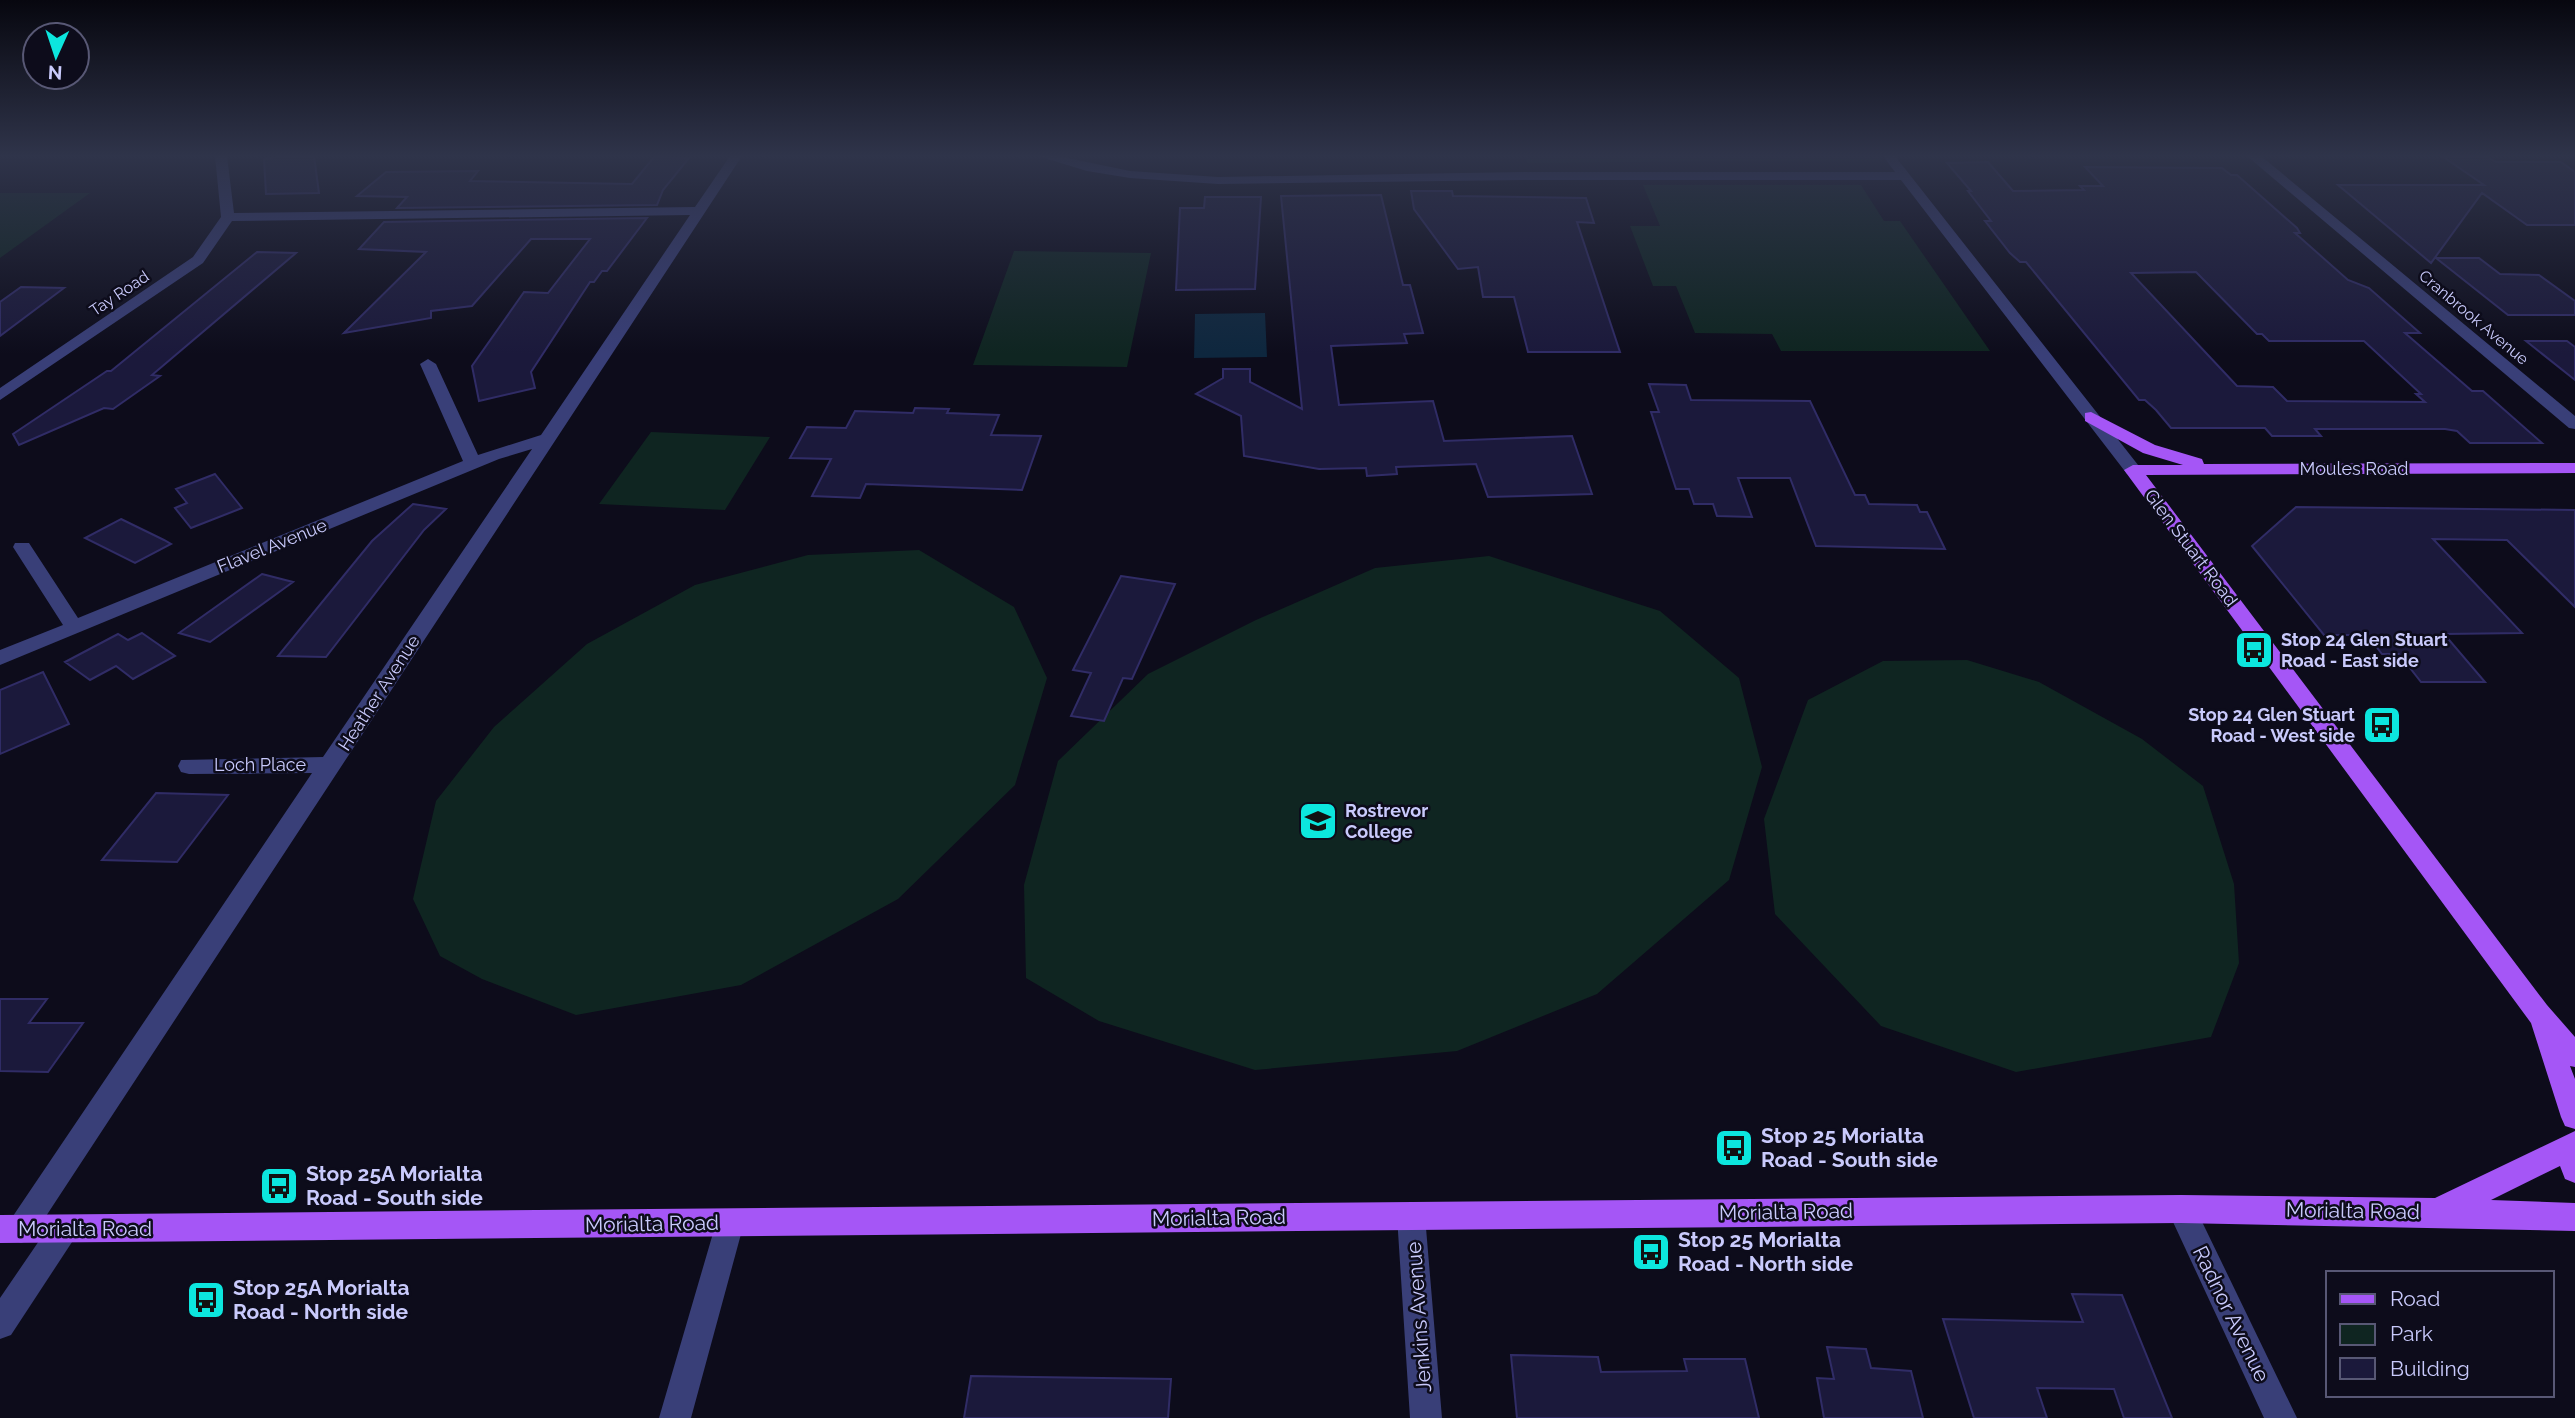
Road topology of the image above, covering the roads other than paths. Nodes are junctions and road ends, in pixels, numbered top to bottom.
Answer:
1 (224, 222) edge
2 (692, 222) edge
3 (1940, 222) edge
4 (2333, 222) edge
5 (428, 364) dead end
6 (0, 395) edge
7 (2091, 417) junction
8 (2575, 424) edge
9 (546, 439) junction
10 (472, 463) junction
11 (2575, 468) edge
12 (2133, 470) junction
13 (2236, 470) junction
14 (22, 547) dead end
15 (75, 627) junction
16 (0, 658) edge
17 (332, 765) junction
18 (188, 766) dead end
19 (2538, 1013) junction
20 (2575, 1056) edge
21 (2575, 1117) edge
22 (2575, 1144) edge
23 (2575, 1170) edge
24 (2181, 1209) junction
25 (2437, 1212) junction
26 (1411, 1216) junction
27 (2575, 1217) edge
28 (730, 1223) junction
29 (11, 1229) edge
30 (64, 1229) junction
31 (0, 1324) edge
32 (675, 1418) edge
33 (1426, 1418) edge
34 (2281, 1418) edge

1 - 6 street, Tay Road
2 - 9 street, Heather Avenue
3 - 7 street, Glen Stuart Road
4 - 8 street, Cranbrook Avenue
5 - 10 street
7 - 12 street, Glen Stuart Road
7 - 13 main road
9 - 10 street, Flavel Avenue
9 - 17 street, Heather Avenue
10 - 15 street, Flavel Avenue
11 - 13 main road, Moules Road
12 - 13 main road, Moules Road
12 - 19 main road, Glen Stuart Road
14 - 15 street
15 - 16 street, Flavel Avenue
17 - 18 street, Loch Place
17 - 29 street, Heather Avenue
19 - 20 main road, Glen Stuart Road
19 - 21 main road, Glen Stuart Road
22 - 23 main road
22 - 25 main road, Morialta Road
24 - 25 main road, Morialta Road
24 - 26 main road, Morialta Road
24 - 34 street, Radnor Avenue
25 - 27 main road, Morialta Road
26 - 28 main road, Morialta Road
26 - 33 street, Jenkins Avenue
28 - 30 main road, Morialta Road
28 - 32 street
29 - 30 main road, Morialta Road
30 - 31 street

